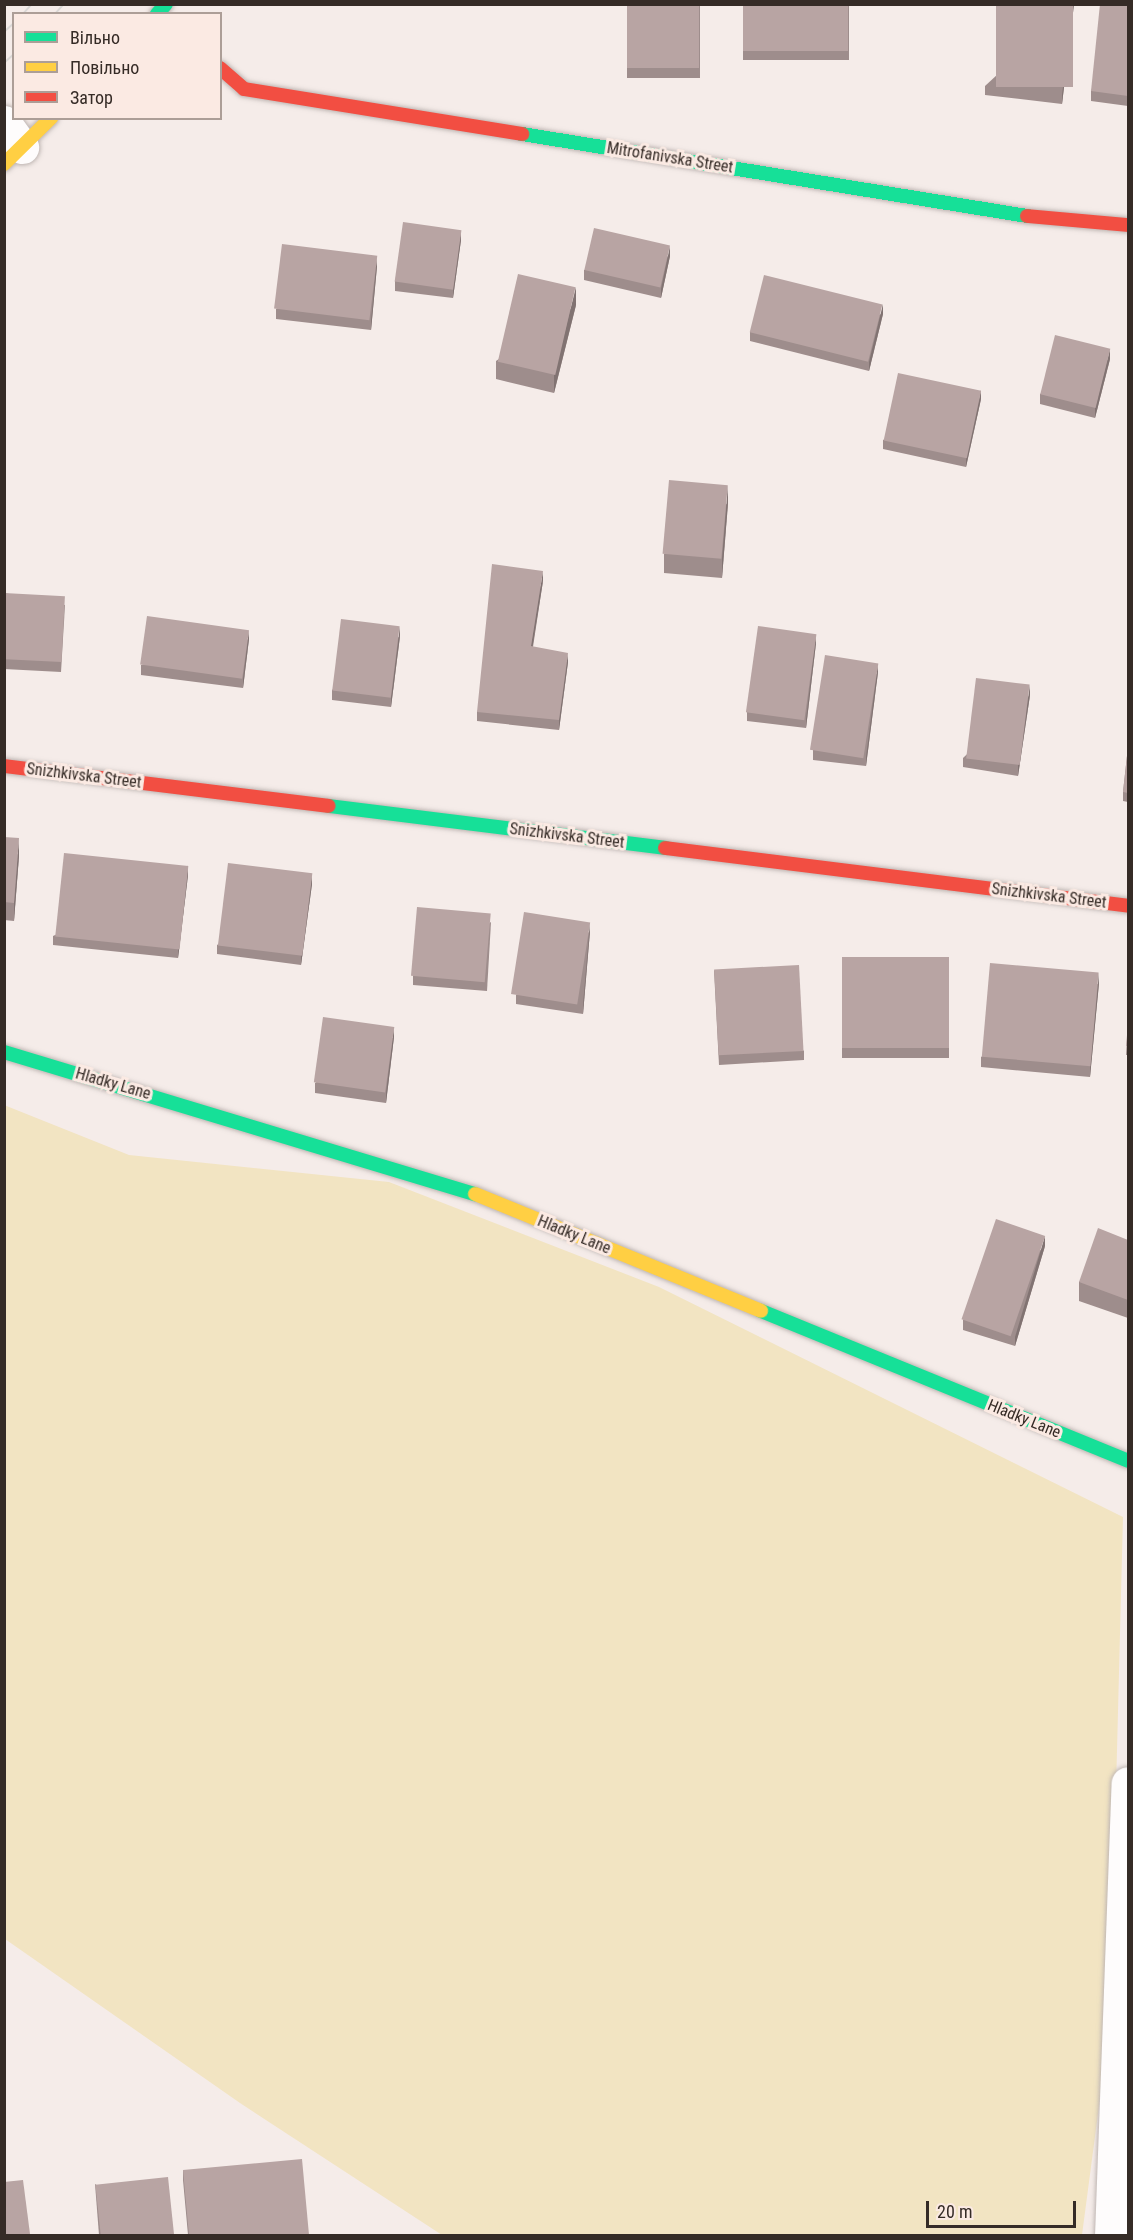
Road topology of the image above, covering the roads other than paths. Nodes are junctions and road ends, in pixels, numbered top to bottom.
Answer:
1 (222, 70) edge
2 (48, 120) edge
3 (10, 144) edge
4 (1128, 225) edge
5 (4, 766) edge
6 (1128, 906) edge
7 (4, 1052) edge
8 (1128, 1461) edge
9 (1128, 1783) edge
10 (1111, 2235) edge

1 - 4 street, Mitrofanivska Street
2 - 3 street
5 - 6 street, Snizhkivska Street
7 - 8 street, Hladky Lane
9 - 10 street

